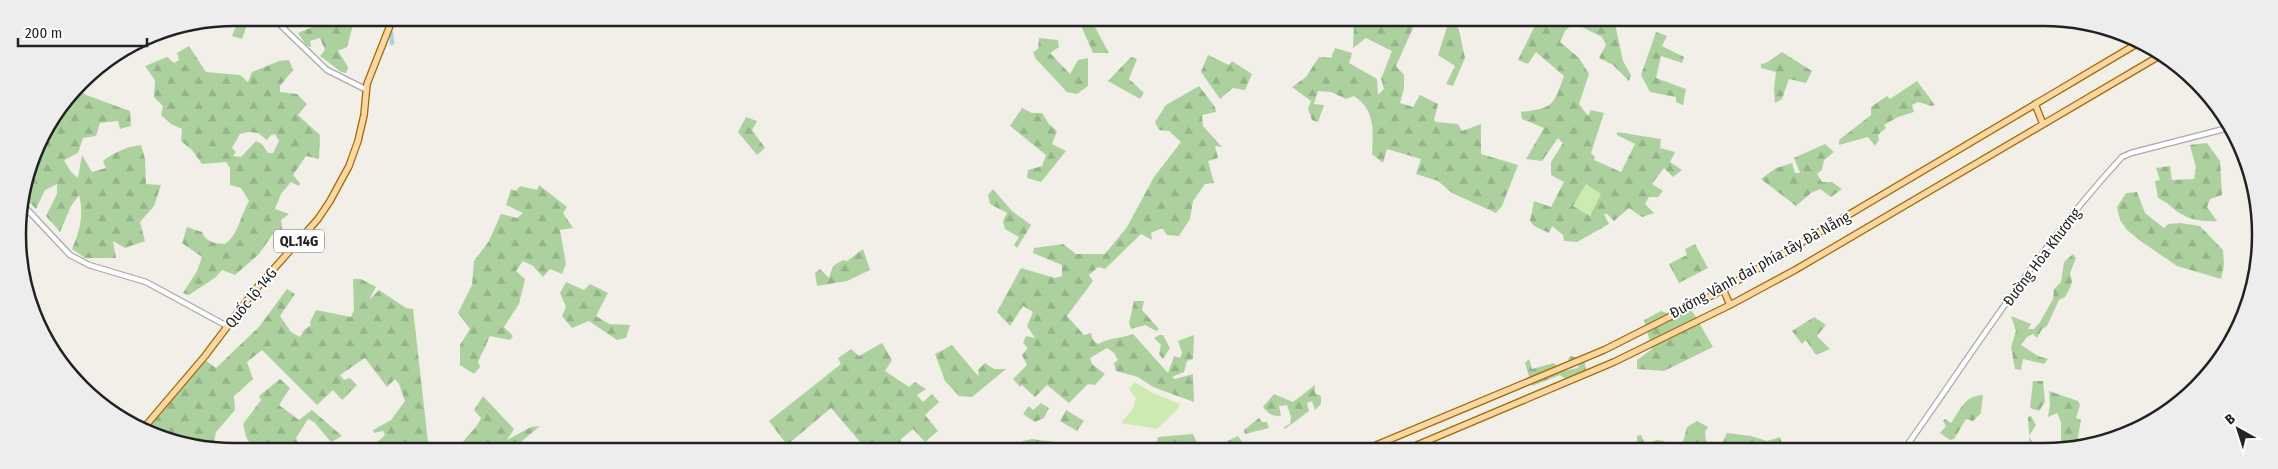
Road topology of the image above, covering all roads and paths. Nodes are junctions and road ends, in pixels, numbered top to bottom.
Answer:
1 (281, 26) edge
2 (390, 26) edge
3 (2133, 46) edge
4 (2155, 58) edge
5 (365, 89) junction
6 (2035, 104) junction
7 (2043, 124) junction
8 (2223, 129) edge
9 (28, 210) edge
10 (1723, 289) junction
11 (1730, 305) junction
12 (227, 326) junction
13 (148, 424) edge
14 (1379, 443) edge
15 (1419, 443) edge
16 (1909, 443) edge

1 - 5 street
2 - 5 main road, Quốc lộ 14G / QL.14G
3 - 6 main road, Đường Vành đai phía tây Đà Nẵng
4 - 7 main road, Đường Vành đai phía tây Đà Nẵng
5 - 12 main road, Quốc lộ 14G / QL.14G
6 - 7 main road
6 - 10 main road, Đường Vành đai phía tây Đà Nẵng
7 - 11 main road, Đường Vành đai phía tây Đà Nẵng
8 - 16 street, Đường Hòa Khương
9 - 12 street
10 - 11 main road
10 - 14 main road, Đường Vành đai phía tây Đà Nẵng
11 - 15 main road, Đường Vành đai phía tây Đà Nẵng
12 - 13 main road, Quốc lộ 14G / QL.14G

